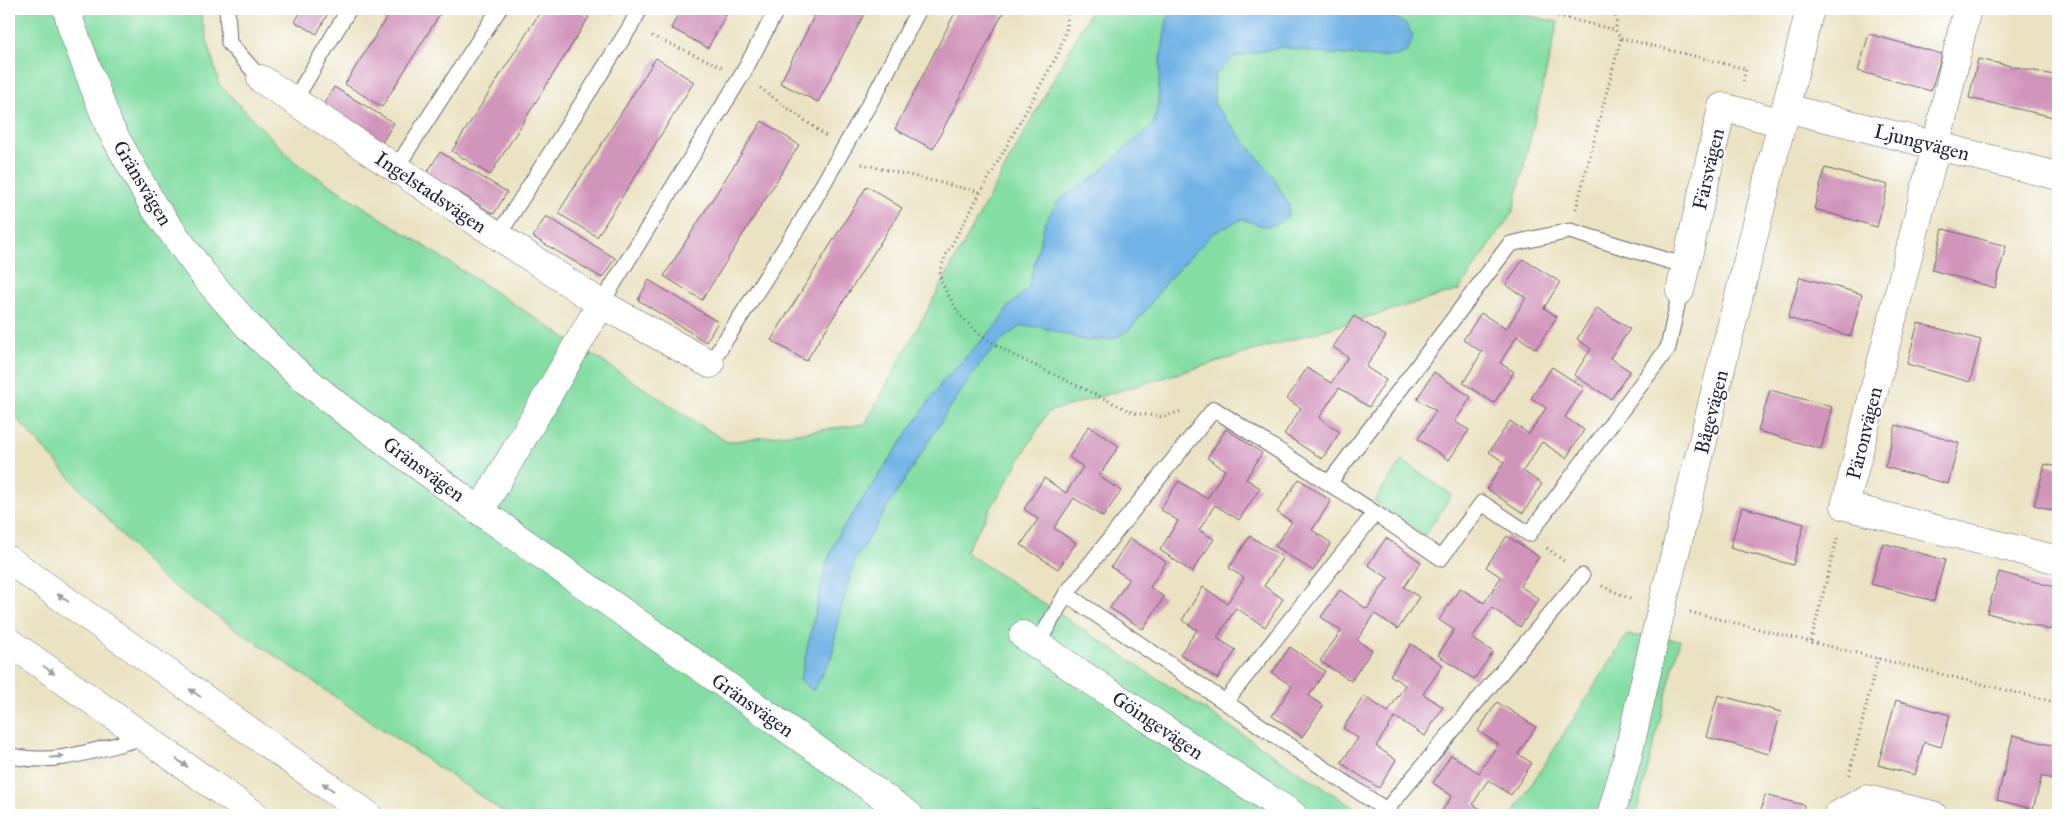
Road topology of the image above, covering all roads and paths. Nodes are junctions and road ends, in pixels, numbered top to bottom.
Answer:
1 (67, 9) edge
2 (227, 9) edge
3 (349, 9) edge
4 (499, 9) edge
5 (640, 9) edge
6 (777, 9) edge
7 (919, 9) edge
8 (1067, 9) edge
9 (1529, 9) edge
10 (1614, 9) edge
11 (1810, 9) edge
12 (1967, 9) edge
13 (1615, 30) junction
14 (1621, 38) junction
15 (261, 79) joint
16 (294, 100) junction
17 (1736, 111) junction
18 (1785, 115) junction
19 (1936, 146) junction
20 (843, 149) junction
21 (396, 168) junction
22 (2058, 176) edge
23 (980, 192) junction
24 (1570, 231) junction
25 (498, 236) junction
26 (1683, 278) junction
27 (601, 304) junction
28 (710, 364) joint
29 (1214, 409) junction
30 (1329, 483) junction
31 (1845, 506) junction
32 (480, 511) junction
33 (1375, 513) junction
34 (1529, 534) junction
35 (9, 560) edge
36 (2058, 560) edge
37 (1582, 576) junction
38 (1066, 594) junction
39 (1662, 606) junction
40 (1030, 640) joint
41 (1811, 641) junction
42 (9, 642) edge
43 (1878, 658) junction
44 (1225, 702) junction
45 (2058, 703) edge
46 (146, 736) junction
47 (9, 755) edge
48 (1844, 812) edge
49 (255, 815) edge
50 (368, 815) edge
51 (909, 815) edge
52 (1293, 815) edge
53 (1610, 815) edge
54 (1932, 815) edge

1 - 32 main road, Gränsvägen
2 - 15 lane
3 - 16 lane
4 - 21 lane
5 - 25 lane
6 - 27 lane
7 - 20 lane
8 - 23 path
9 - 13 path
10 - 13 path
11 - 18 main road, Bågevägen
12 - 19 main road, Päronvägen
13 - 14 path
14 - 17 path
14 - 24 path
15 - 16 main road, Ingelstadsvägen
16 - 21 main road, Ingelstadsvägen
17 - 18 main road, Färsvägen
17 - 26 main road, Färsvägen
18 - 19 main road, Ljungvägen
18 - 39 main road, Bågevägen
19 - 22 main road, Ljungvägen
19 - 31 main road, Päronvägen
20 - 23 path
20 - 28 lane
21 - 25 main road, Ingelstadsvägen
23 - 29 path
24 - 26 lane
24 - 30 lane
25 - 27 main road, Ingelstadsvägen
26 - 34 lane
27 - 28 main road, Ingelstadsvägen
27 - 32 main road
29 - 30 lane
29 - 38 lane
30 - 33 lane
31 - 36 main road, Päronvägen
31 - 41 path
32 - 51 main road, Gränsvägen
33 - 34 lane
33 - 44 lane
34 - 37 path
50 -> 35 main road
37 - 39 path
37 - 44 lane
38 - 40 lane
38 - 44 lane
39 - 41 path
39 - 53 main road, Bågevägen
40 - 52 main road, Göingevägen
41 - 43 path
42 -> 46 main road
43 - 45 path
43 - 48 path
47 -> 46 lane
46 -> 49 main road
48 - 54 main road

